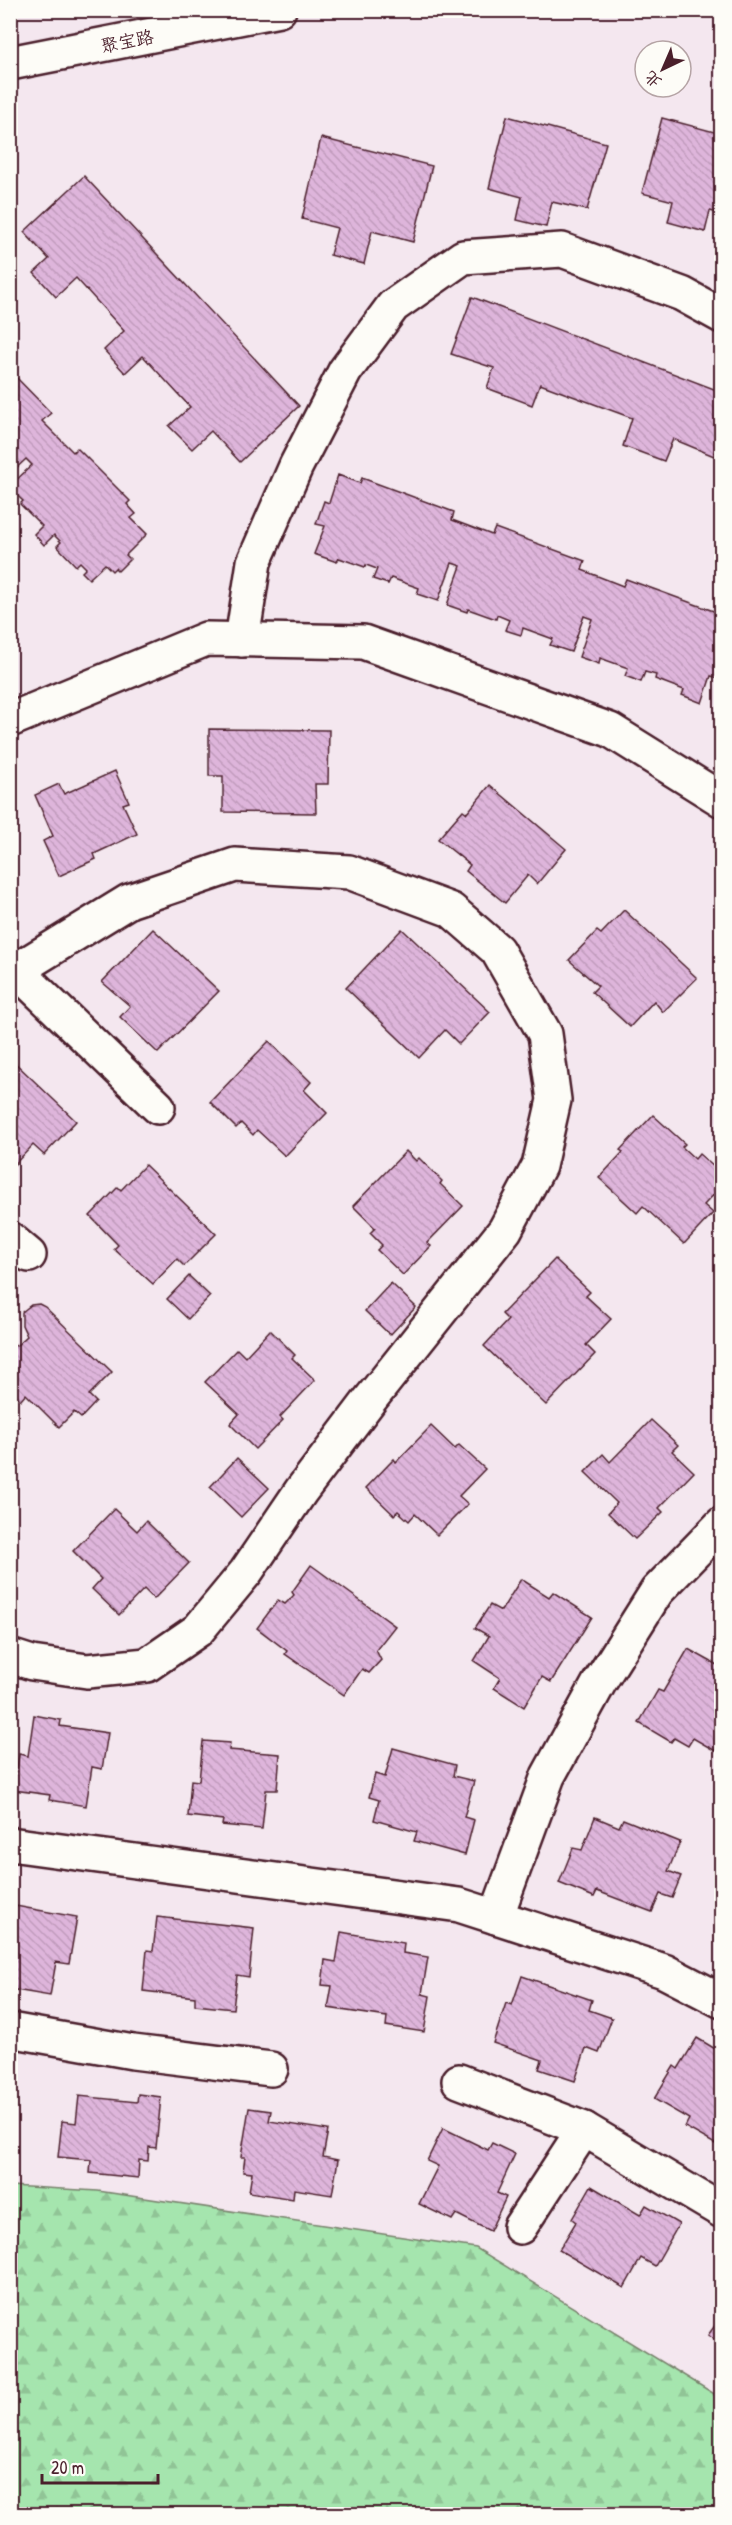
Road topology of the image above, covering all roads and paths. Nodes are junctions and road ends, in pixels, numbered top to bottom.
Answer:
1 (279, 10) edge
2 (10, 63) edge
3 (722, 316) edge
4 (242, 640) junction
5 (10, 720) edge
6 (722, 800) edge
7 (13, 972) edge
8 (158, 1107) dead end
9 (722, 1524) edge
10 (10, 1656) edge
11 (10, 1844) edge
12 (496, 1917) junction
13 (722, 2001) edge
14 (10, 2030) edge
15 (272, 2069) dead end
16 (459, 2081) dead end
17 (584, 2129) junction
18 (722, 2211) edge
19 (520, 2227) dead end

1 - 2 street, 聚宝路
3 - 4 street
4 - 5 street
4 - 6 street
7 - 8 street
7 - 10 street
9 - 12 street
11 - 12 street
12 - 13 street
14 - 15 street
16 - 17 street
17 - 18 street
17 - 19 street

